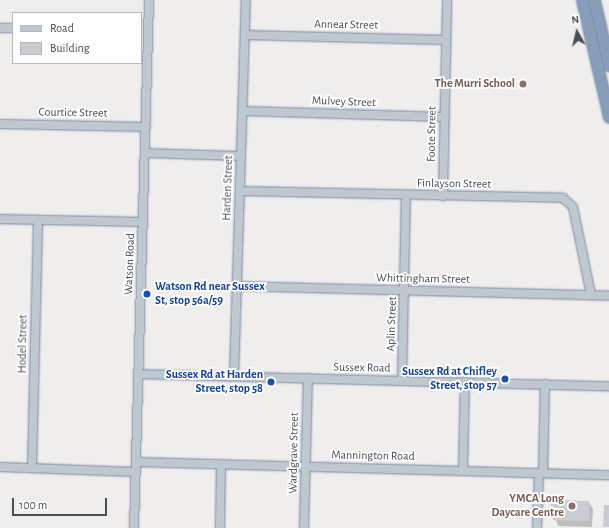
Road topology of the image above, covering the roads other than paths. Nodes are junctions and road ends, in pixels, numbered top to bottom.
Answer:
1 (149, 0) edge
2 (246, 0) edge
3 (447, 0) edge
4 (582, 0) edge
5 (594, 0) edge
6 (0, 28) edge
7 (12, 28) edge
8 (144, 31) edge
9 (245, 34) junction
10 (446, 40) junction
11 (609, 65) edge
12 (243, 111) junction
13 (445, 117) junction
14 (609, 117) edge
15 (0, 124) edge
16 (146, 127) junction
17 (145, 153) junction
18 (241, 156) junction
19 (240, 191) junction
20 (406, 195) junction
21 (443, 196) junction
22 (0, 219) edge
23 (38, 220) junction
24 (143, 222) junction
25 (237, 286) junction
26 (404, 290) junction
27 (591, 295) junction
28 (609, 296) edge
29 (139, 374) junction
30 (234, 376) junction
31 (308, 378) junction
32 (402, 381) junction
33 (465, 382) junction
34 (545, 384) junction
35 (609, 386) edge
36 (136, 462) junction
37 (221, 464) junction
38 (306, 467) junction
39 (0, 468) edge
40 (32, 468) junction
41 (463, 470) junction
42 (136, 472) junction
43 (541, 472) junction
44 (609, 475) edge
45 (134, 528) edge
46 (220, 528) edge
47 (304, 528) edge
48 (537, 528) edge

1 - 8 street, Watson Road
2 - 9 street, Harden Street
3 - 10 street, Foote Street
4 - 14 highway
5 - 11 highway
6 - 7 street
8 - 16 street, Watson Road
9 - 10 street, Annear Street
9 - 12 street, Harden Street
10 - 13 street, Foote Street
12 - 13 street, Mulvey Street
12 - 18 street, Harden Street
13 - 21 street, Foote Street
15 - 16 street, Courtice Street
16 - 17 street, Watson Road
17 - 18 street
17 - 24 street, Watson Road
18 - 19 street, Harden Street
19 - 20 street, Finlayson Street
19 - 25 street, Harden Street
20 - 21 street, Finlayson Street
20 - 26 street, Aplin Street
21 - 27 street, Finlayson Street
22 - 23 street
23 - 24 street
23 - 40 street, Hodel Street
24 - 29 street, Watson Road
25 - 26 street, Whittingham Street
25 - 30 street, Harden Street
26 - 27 street, Whittingham Street
26 - 32 street, Aplin Street
27 - 28 street, Whittingham Street
29 - 30 street, Sussex Road
29 - 36 street, Watson Road
30 - 31 street, Sussex Road
31 - 32 street, Sussex Road
31 - 38 street, Wardgrave Street
32 - 33 street, Sussex Road
33 - 34 street, Sussex Road
33 - 41 street
34 - 35 street, Sussex Road
34 - 43 street
36 - 37 street, Mannington Road
36 - 42 street, Watson Road
37 - 38 street, Mannington Road
37 - 46 street
38 - 41 street, Mannington Road
38 - 47 street, Wardgrave Street
39 - 40 street
40 - 42 street
41 - 43 street, Mannington Road
42 - 45 street, Watson Road
43 - 44 street, Mannington Road
43 - 48 street

